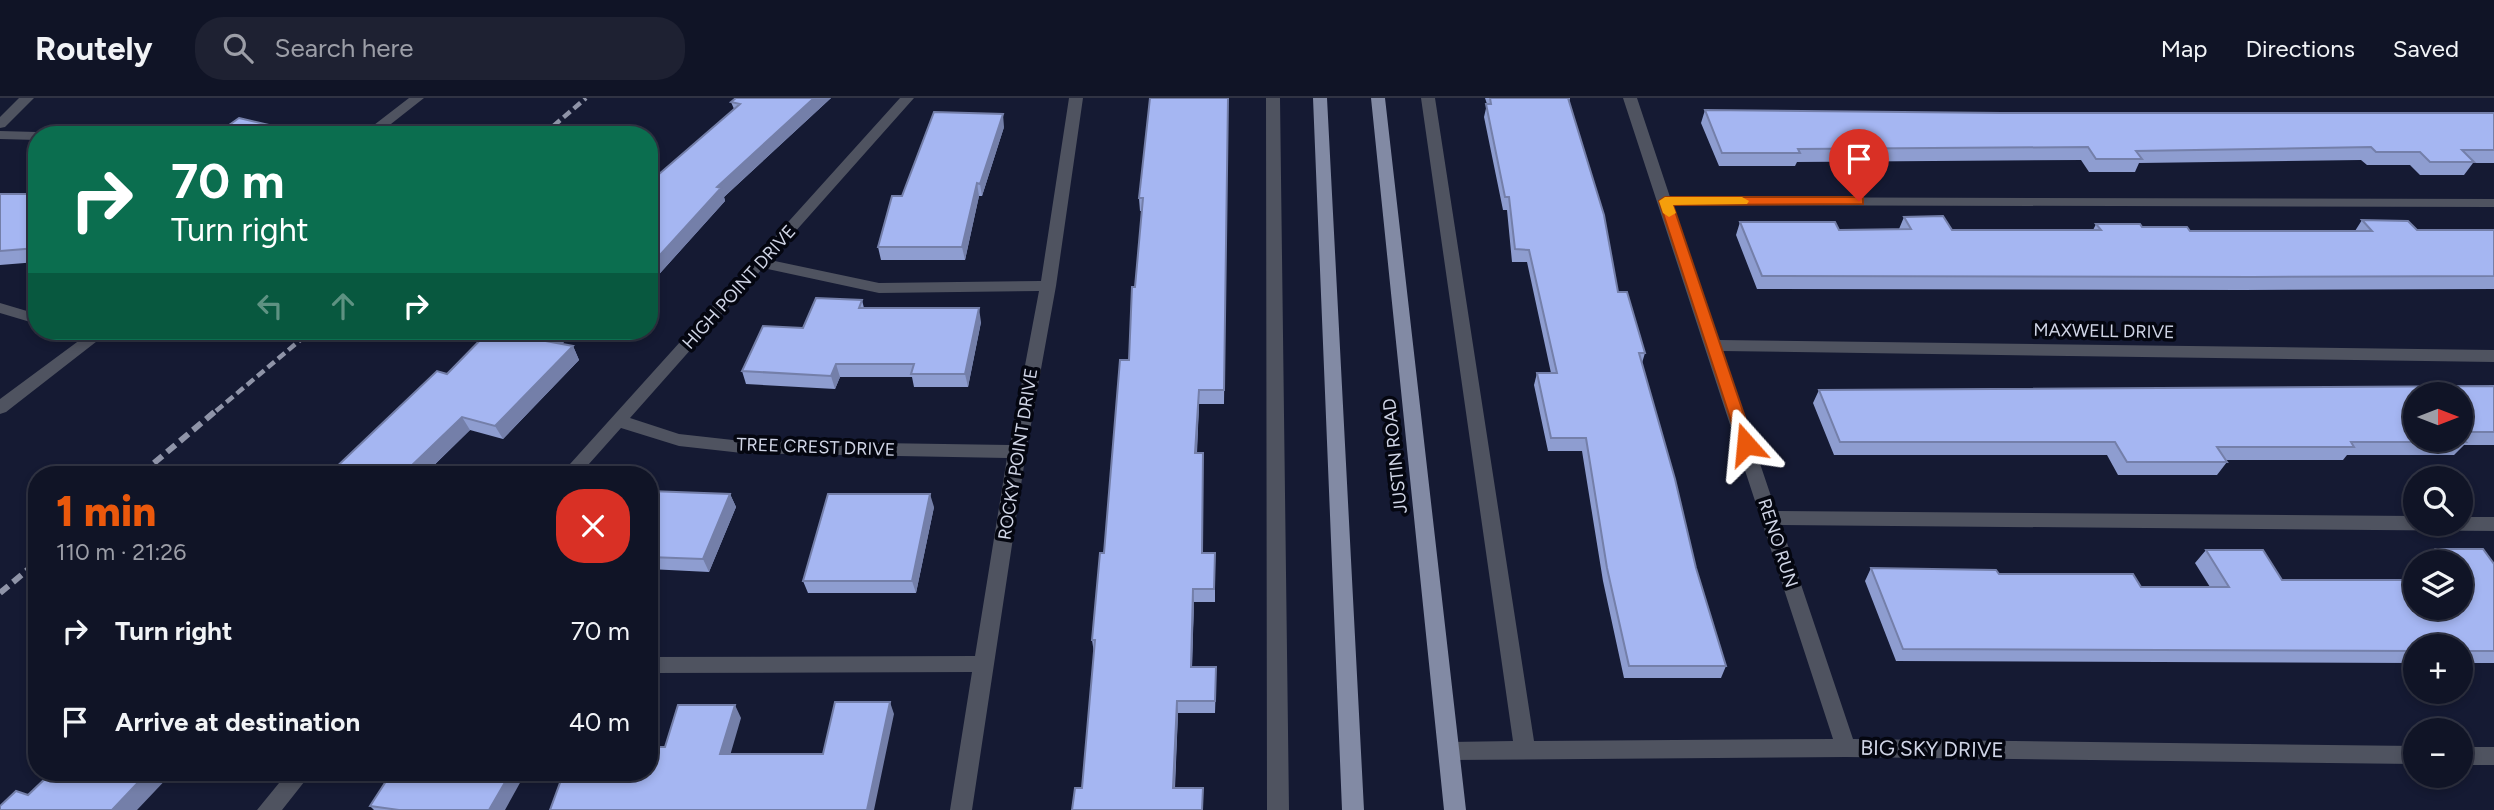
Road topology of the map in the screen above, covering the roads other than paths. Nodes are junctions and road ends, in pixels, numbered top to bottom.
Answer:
1 (27, 98) edge
2 (417, 98) edge
3 (907, 98) edge
4 (1076, 98) edge
5 (1273, 98) edge
6 (1320, 98) edge
7 (1378, 98) edge
8 (1428, 98) edge
9 (1630, 98) edge
10 (0, 124) edge
11 (380, 126) edge
12 (0, 135) edge
13 (28, 136) edge
14 (1665, 201) junction
15 (2494, 203) edge
16 (760, 263) junction
17 (1048, 286) junction
18 (0, 308) edge
19 (28, 316) edge
20 (90, 340) edge
21 (1713, 345) junction
22 (2494, 356) edge
23 (0, 408) edge
24 (619, 422) junction
25 (1017, 452) junction
26 (578, 466) edge
27 (1770, 518) junction
28 (2494, 524) edge
29 (658, 664) edge
30 (986, 664) junction
31 (1846, 748) junction
32 (1450, 751) junction
33 (1525, 751) junction
34 (2403, 755) edge
35 (2473, 756) edge
36 (2494, 756) edge
37 (293, 781) edge
38 (268, 810) edge
39 (961, 810) edge
40 (1278, 810) edge
41 (1353, 810) edge
42 (1455, 810) edge

1 - 10 street
2 - 11 street
3 - 16 street, HIGH POINT DRIVE
4 - 17 street, ROCKY POINT DRIVE
5 - 40 street
6 - 41 main road
7 - 32 main road, JUSTIN ROAD
8 - 33 street
9 - 14 street, RENO RUN
12 - 13 street
14 - 15 street
14 - 21 street, RENO RUN
16 - 17 street
16 - 24 street, HIGH POINT DRIVE
17 - 25 street, ROCKY POINT DRIVE
18 - 19 street
20 - 23 street
21 - 22 street, MAXWELL DRIVE
21 - 27 street, RENO RUN
24 - 25 street, TREE CREST DRIVE
24 - 26 street, HIGH POINT DRIVE
25 - 30 street, ROCKY POINT DRIVE
27 - 28 street
27 - 31 street, RENO RUN
29 - 30 street
30 - 39 street, ROCKY POINT DRIVE
31 - 33 street, BIG SKY DRIVE
31 - 34 street, BIG SKY DRIVE
32 - 33 street, BIG SKY DRIVE
32 - 42 main road, JUSTIN ROAD
35 - 36 street
37 - 38 street

